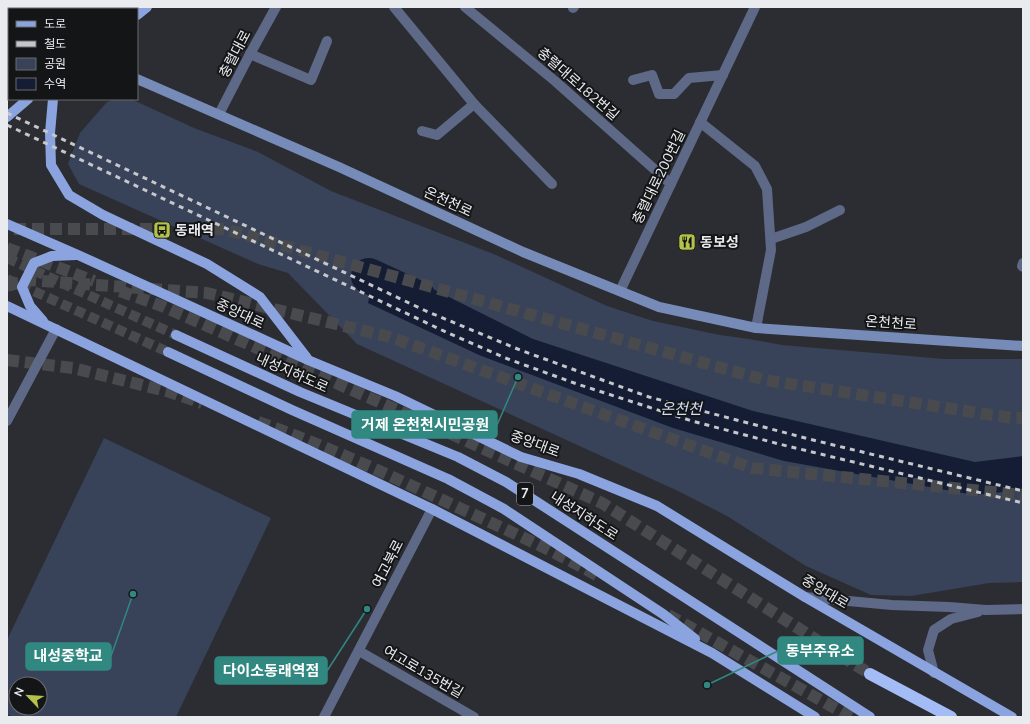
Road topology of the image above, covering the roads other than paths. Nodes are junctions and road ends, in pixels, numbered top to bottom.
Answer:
1 (147, 7) edge
2 (276, 7) edge
3 (394, 7) edge
4 (465, 7) edge
5 (755, 7) edge
6 (138, 14) edge
7 (327, 41) dead end
8 (250, 54) junction
9 (723, 75) junction
10 (138, 79) edge
11 (633, 80) dead end
12 (27, 100) edge
13 (53, 100) edge
14 (474, 104) junction
15 (220, 114) junction
16 (7, 117) edge
17 (700, 122) junction
18 (422, 131) dead end
19 (552, 184) dead end
20 (671, 184) junction
21 (840, 210) dead end
22 (7, 224) edge
23 (771, 239) junction
24 (78, 255) junction
25 (1023, 263) edge
26 (1023, 267) edge
27 (620, 291) junction
28 (7, 306) edge
29 (46, 324) junction
30 (756, 328) junction
31 (56, 329) junction
32 (176, 335) tunnel mouth
33 (1023, 346) edge
34 (168, 352) tunnel mouth
35 (308, 360) junction
36 (7, 421) edge
37 (432, 509) junction
38 (805, 597) junction
39 (1023, 609) edge
40 (986, 610) junction
41 (359, 652) junction
42 (712, 653) junction
43 (934, 672) junction
44 (870, 674) tunnel mouth
45 (324, 717) edge
46 (474, 717) edge
47 (815, 717) edge
48 (870, 717) edge
49 (951, 717) edge
50 (1012, 717) edge

1 - 6 main road
2 - 8 street, 충렬대로
3 - 14 street
4 - 20 street, 충렬대로182번길
5 - 9 street, 충렬대로200번길
7 - 8 street
8 - 15 street, 충렬대로
9 - 11 street
9 - 17 street, 충렬대로200번길
10 - 15 street, 온천천로
12 - 16 main road
13 - 35 main road
14 - 18 street
14 - 19 street
15 - 27 street, 온천천로
17 - 20 street, 충렬대로200번길
17 - 23 street
20 - 27 street, 충렬대로200번길
21 - 23 street
22 - 24 main road, 중앙대로
23 - 30 street
24 - 29 main road
24 - 35 main road, 중앙대로
25 - 26 street
27 - 30 street, 온천천로
28 - 29 main road
29 - 31 main road
30 - 33 street, 온천천로
31 - 36 street
31 - 37 main road
32 - 48 main road, 내성지하도로 / 7
34 - 42 main road, 7
35 - 38 main road, 중앙대로
37 - 41 street, 여고북로
37 - 42 main road
38 - 40 street
38 - 43 main road, 중앙대로
39 - 40 street
40 - 43 street
41 - 45 street, 여고북로
41 - 46 street, 여고로135번길
42 - 47 main road
43 - 50 main road, 중앙대로
44 - 49 highway

